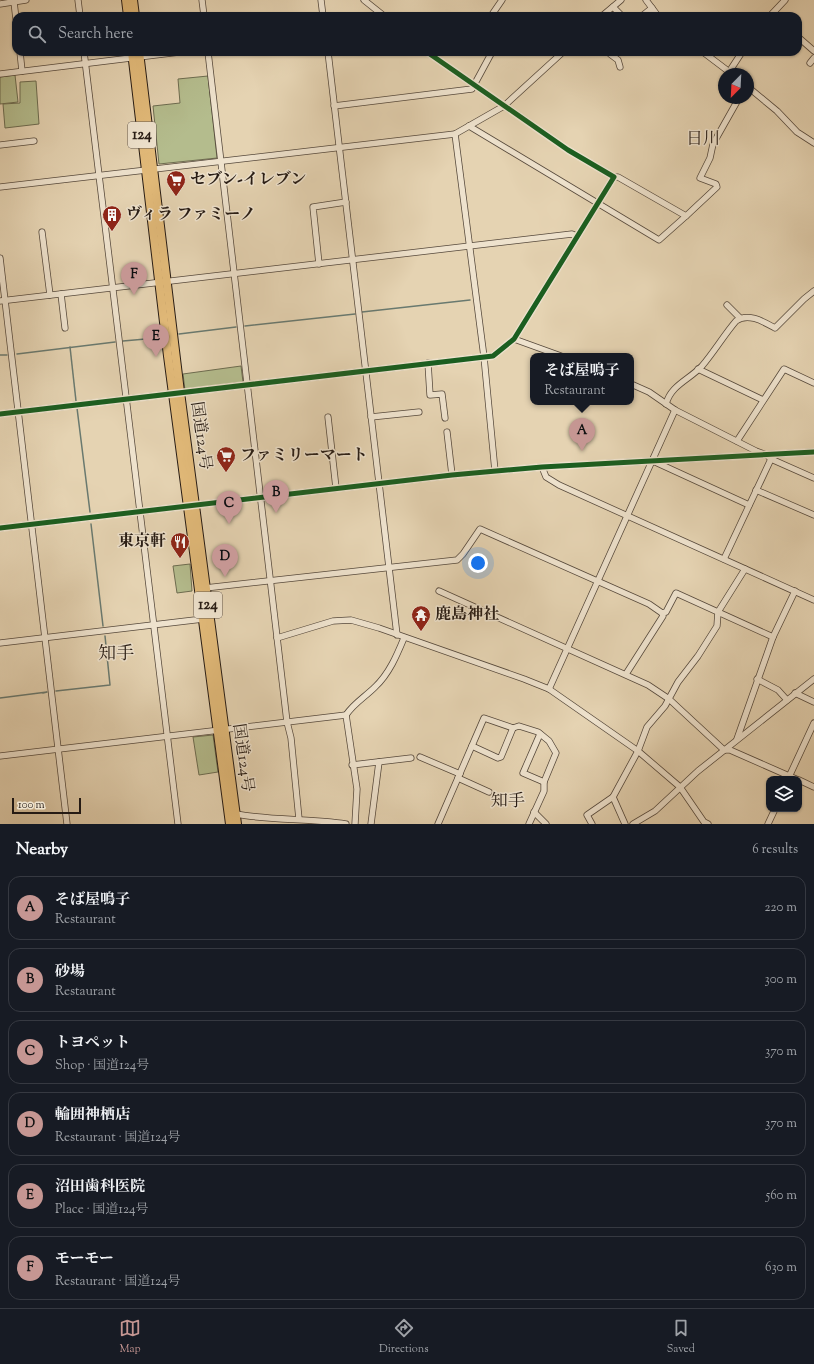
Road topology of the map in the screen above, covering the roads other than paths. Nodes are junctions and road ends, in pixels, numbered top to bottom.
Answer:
1 (26, 0) edge
2 (78, 0) edge
3 (126, 0) edge
4 (133, 0) edge
5 (202, 0) edge
6 (322, 0) edge
7 (364, 0) edge
8 (502, 0) edge
9 (646, 0) edge
10 (785, 0) edge
11 (14, 2) junction
12 (616, 3) edge
13 (0, 4) edge
14 (652, 8) junction
15 (15, 12) edge
16 (80, 12) edge
17 (128, 12) edge
18 (134, 12) edge
19 (204, 12) edge
20 (323, 12) edge
21 (379, 12) edge
22 (494, 12) edge
23 (606, 12) edge
24 (647, 12) edge
25 (655, 12) edge
26 (774, 12) edge
27 (802, 40) edge
28 (814, 51) edge
29 (20, 56) edge
30 (84, 56) edge
31 (130, 56) edge
32 (136, 56) edge
33 (208, 56) edge
34 (328, 56) edge
35 (432, 56) edge
36 (490, 56) edge
37 (559, 56) edge
38 (613, 56) edge
39 (708, 56) edge
40 (740, 56) edge
41 (814, 58) edge
42 (85, 64) junction
43 (810, 64) dead end
44 (620, 67) dead end
45 (724, 68) edge
46 (733, 68) edge
47 (22, 72) junction
48 (0, 74) edge
49 (473, 86) junction
50 (754, 93) edge
51 (736, 104) edge
52 (334, 106) junction
53 (504, 106) junction
54 (468, 126) junction
55 (455, 134) junction
56 (34, 141) dead end
57 (814, 143) edge
58 (0, 145) edge
59 (339, 147) junction
60 (221, 162) junction
61 (149, 170) junction
62 (100, 176) junction
63 (614, 177) junction
64 (0, 187) edge
65 (346, 202) junction
66 (598, 203) junction
67 (686, 216) junction
68 (42, 232) dead end
69 (577, 236) junction
70 (469, 246) junction
71 (0, 258) edge
72 (352, 260) junction
73 (319, 264) junction
74 (234, 273) junction
75 (163, 282) junction
76 (113, 288) junction
77 (814, 291) edge
78 (61, 294) junction
79 (50, 295) junction
80 (2, 301) edge
81 (727, 305) dead end
82 (740, 318) junction
83 (65, 328) dead end
84 (514, 339) junction
85 (553, 353) edge
86 (484, 357) junction
87 (428, 363) junction
88 (698, 369) junction
89 (366, 370) junction
90 (814, 383) edge
91 (247, 385) junction
92 (634, 385) edge
93 (176, 392) junction
94 (127, 399) junction
95 (763, 400) junction
96 (666, 404) junction
97 (675, 410) junction
98 (18, 412) junction
99 (419, 412) dead end
100 (0, 414) edge
101 (328, 417) dead end
102 (371, 417) junction
103 (445, 418) dead end
104 (446, 432) dead end
105 (737, 441) junction
106 (814, 452) edge
107 (769, 457) junction
108 (652, 461) junction
109 (542, 467) junction
110 (495, 471) junction
111 (452, 475) junction
112 (814, 478) edge
113 (379, 483) junction
114 (336, 488) junction
115 (756, 490) junction
116 (260, 498) junction
117 (749, 505) junction
118 (191, 506) junction
119 (140, 512) junction
120 (628, 515) junction
121 (814, 515) edge
122 (31, 525) junction
123 (0, 528) edge
124 (724, 560) junction
125 (389, 567) junction
126 (745, 569) junction
127 (270, 581) junction
128 (598, 582) junction
129 (205, 588) junction
130 (439, 591) dead end
131 (795, 591) junction
132 (814, 600) edge
133 (718, 612) junction
134 (662, 613) junction
135 (203, 619) junction
136 (154, 625) junction
137 (397, 635) junction
138 (773, 637) junction
139 (45, 638) junction
140 (277, 638) junction
141 (404, 638) junction
142 (0, 643) edge
143 (567, 648) junction
144 (626, 674) junction
145 (757, 679) junction
146 (814, 679) edge
147 (549, 689) junction
148 (795, 693) junction
149 (669, 699) junction
150 (787, 700) junction
151 (814, 702) edge
152 (346, 715) junction
153 (287, 722) junction
154 (814, 723) edge
155 (512, 728) junction
156 (221, 730) junction
157 (540, 734) junction
158 (168, 736) junction
159 (737, 739) junction
160 (472, 746) junction
161 (57, 749) junction
162 (724, 750) junction
163 (638, 751) junction
164 (0, 756) edge
165 (420, 757) dead end
166 (411, 758) dead end
167 (379, 762) junction
168 (352, 764) junction
169 (459, 776) junction
170 (785, 776) edge
171 (790, 776) edge
172 (802, 781) edge
173 (544, 782) junction
174 (680, 787) junction
175 (814, 787) edge
176 (489, 792) dead end
177 (613, 797) junction
178 (534, 812) junction
179 (774, 812) edge
180 (236, 814) junction
181 (299, 819) junction
182 (337, 823) edge
183 (67, 824) edge
184 (178, 824) edge
185 (230, 824) edge
186 (237, 824) edge
187 (346, 824) edge
188 (355, 824) edge
189 (371, 824) edge
190 (438, 824) edge
191 (529, 824) edge
192 (546, 824) edge
193 (592, 824) edge
194 (625, 824) edge
195 (633, 824) edge
196 (708, 824) edge
197 (768, 824) edge

1 - 11 street
2 - 16 street
3 - 17 highway
4 - 18 highway
5 - 19 street
6 - 20 street
7 - 21 street
8 - 22 street
9 - 14 street
10 - 26 street
11 - 13 street
11 - 15 street
12 - 23 street
14 - 24 street
14 - 25 street
27 - 28 street
29 - 47 street
30 - 42 street
31 - 42 street
32 - 61 highway, 国道124号 / 124
33 - 60 street
34 - 52 street
35 - 49 street
36 - 49 street
37 - 53 street
38 - 44 street
39 - 45 street
40 - 46 street
41 - 43 street
42 - 47 street
42 - 62 street
47 - 48 street
49 - 52 street
49 - 53 street
50 - 57 street
51 - 67 street
52 - 59 street
53 - 54 street
53 - 63 street
54 - 55 street
54 - 66 street
55 - 59 street
55 - 70 street
56 - 58 street
59 - 60 street
59 - 65 street
60 - 61 street
60 - 74 street
61 - 62 street
61 - 75 highway, 国道124号 / 124
62 - 64 street
62 - 76 street
63 - 66 street
63 - 67 street
65 - 72 street
65 - 73 street
66 - 67 street
66 - 69 street
68 - 79 street
69 - 70 street
69 - 84 street
70 - 72 street
70 - 86 street
71 - 80 street
72 - 73 street
72 - 89 street
73 - 74 street
74 - 75 street
74 - 91 street
75 - 76 street
75 - 93 highway, 国道124号 / 124
76 - 78 street
76 - 94 street
77 - 82 street
78 - 79 street
78 - 83 street
79 - 80 street
80 - 98 street
81 - 82 street
82 - 88 street
84 - 85 street
84 - 86 street
86 - 87 street
86 - 110 street
87 - 89 street
87 - 103 street
88 - 95 street
88 - 96 street
89 - 91 street
89 - 102 street
90 - 95 street
91 - 93 street
91 - 116 street
92 - 96 street
93 - 94 street
93 - 118 highway, 国道124号 / 124
94 - 98 street
94 - 119 street
95 - 105 street
96 - 97 street
97 - 105 street
97 - 108 street
98 - 100 street
98 - 122 street
99 - 102 street
101 - 114 street
102 - 113 street
104 - 111 street
105 - 107 street
106 - 107 street
107 - 108 street
107 - 112 street
107 - 115 street
108 - 109 street
108 - 117 street
108 - 120 street
109 - 110 street
109 - 120 street
110 - 111 street
111 - 113 street
113 - 114 street
113 - 125 street
114 - 116 street
115 - 117 street
115 - 121 street
116 - 118 street
116 - 127 street
117 - 124 street
118 - 119 street
118 - 129 highway, 国道124号 / 124
118 - 135 highway, 国道124号 / 124
119 - 122 street
119 - 136 street
120 - 124 street
120 - 128 street
122 - 123 street
122 - 139 street
124 - 126 street
125 - 127 street
125 - 128 street
125 - 137 street
126 - 131 street
126 - 133 street
127 - 129 street
127 - 140 street
128 - 134 street
128 - 143 street
129 - 156 highway, 国道124号 / 124
130 - 143 street
131 - 132 street
131 - 138 street
133 - 134 street
133 - 138 street
133 - 149 street
134 - 144 street
135 - 136 street
135 - 156 highway, 国道124号 / 124
136 - 139 street
136 - 158 street
137 - 140 street
137 - 141 street
138 - 145 street
139 - 142 street
139 - 161 street
140 - 153 street
141 - 147 street
141 - 152 street
143 - 144 street
143 - 147 street
144 - 149 street
145 - 150 street
145 - 159 street
146 - 148 street
147 - 163 street
148 - 150 street
148 - 151 street
149 - 162 street
149 - 163 street
150 - 159 street
152 - 153 street
152 - 168 street
153 - 156 street
153 - 181 street
154 - 171 street
155 - 157 street
155 - 160 street
155 - 160 street
156 - 158 street
156 - 180 highway, 国道124号 / 124
156 - 185 highway, 国道124号 / 124
157 - 173 street
157 - 173 street
158 - 161 street
158 - 184 street
159 - 162 street
160 - 169 street
161 - 164 street
161 - 183 street
162 - 170 street
162 - 174 street
163 - 174 street
163 - 177 street
165 - 169 street
166 - 167 street
167 - 168 street
167 - 189 street
168 - 188 street
169 - 176 street
169 - 190 street
172 - 175 street
173 - 178 street
174 - 195 street
174 - 196 street
177 - 193 street
177 - 194 street
178 - 191 street
178 - 192 street
179 - 197 street
180 - 181 street
180 - 186 highway, 国道124号 / 124
181 - 182 street
182 - 187 street

